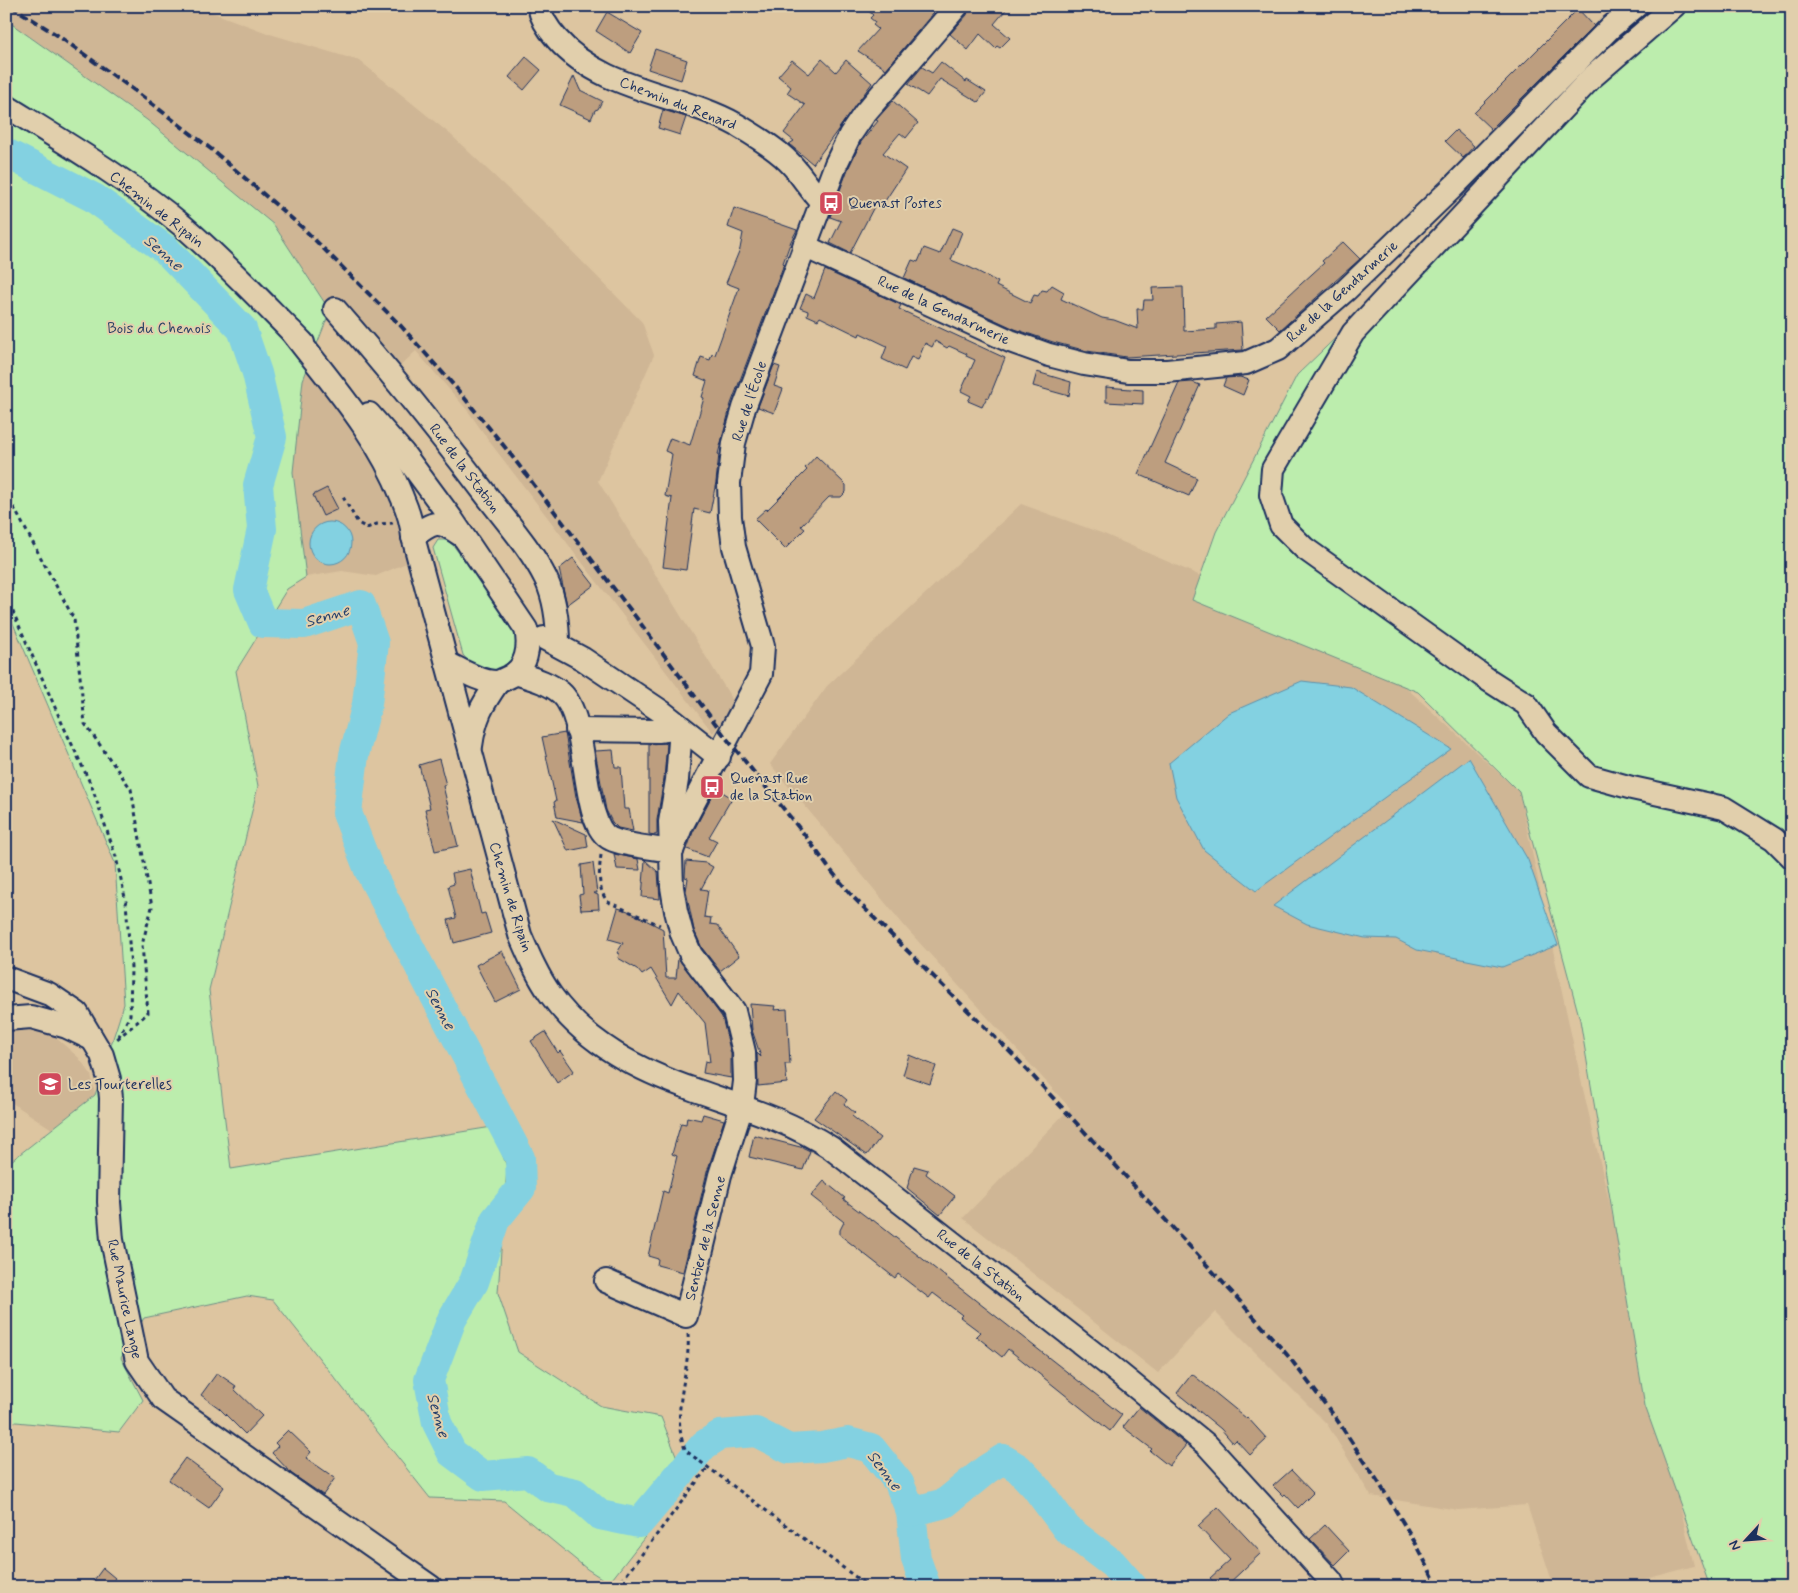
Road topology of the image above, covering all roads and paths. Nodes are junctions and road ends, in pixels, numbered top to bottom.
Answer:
1 (539, 6) edge
2 (957, 6) edge
3 (1636, 6) edge
4 (1674, 6) edge
5 (6, 106) edge
6 (821, 201) junction
7 (804, 246) junction
8 (335, 309) dead end
9 (292, 332) junction
10 (6, 493) edge
11 (343, 497) dead end
12 (412, 530) junction
13 (461, 535) junction
14 (6, 596) edge
15 (526, 629) junction
16 (558, 645) junction
17 (447, 663) junction
18 (507, 677) junction
19 (681, 728) junction
20 (578, 730) junction
21 (471, 752) junction
22 (719, 757) junction
23 (606, 835) junction
24 (672, 851) junction
25 (1792, 857) edge
26 (682, 934) junction
27 (6, 978) edge
28 (6, 1019) edge
29 (92, 1039) junction
30 (117, 1039) junction
31 (116, 1047) dead end
32 (742, 1106) junction
33 (606, 1280) dead end
34 (689, 1348) dead end
35 (708, 1467) junction
36 (431, 1587) edge
37 (617, 1587) edge
38 (869, 1587) edge
39 (1334, 1587) edge

1 - 6 street, Chemin du Renard
2 - 6 street, Rue de l'École
3 - 7 street, Rue de la Gendarmerie
4 - 25 street
5 - 9 street, Chemin de Ripain
6 - 7 street, Rue de l'École
7 - 22 street, Rue de l'École
8 - 16 street, Rue de la Station
9 - 12 street, Chemin de Ripain
9 - 13 street, Chemin de Ripain
10 - 30 path
11 - 12 path
12 - 13 street, Chemin de Ripain
12 - 17 street, Chemin de Ripain
13 - 15 street, Chemin de Ripain
14 - 30 path
15 - 16 street
15 - 18 street
16 - 19 street
17 - 18 street
17 - 21 street, Chemin de Ripain
18 - 20 street
18 - 21 street, Chemin de Ripain
19 - 20 street
19 - 22 street
19 - 24 street
20 - 23 street
21 - 32 street, Chemin de Ripain
22 - 24 street, Rue de l'École
23 - 24 street
23 - 26 path
24 - 26 street
26 - 32 street
27 - 29 street, Rue Maurice Lange
28 - 29 street
29 - 36 street, Rue Maurice Lange
30 - 31 path
32 - 33 street, Sentier de la Senne
32 - 39 street, Rue de la Station
34 - 35 path
35 - 37 path
35 - 38 path

